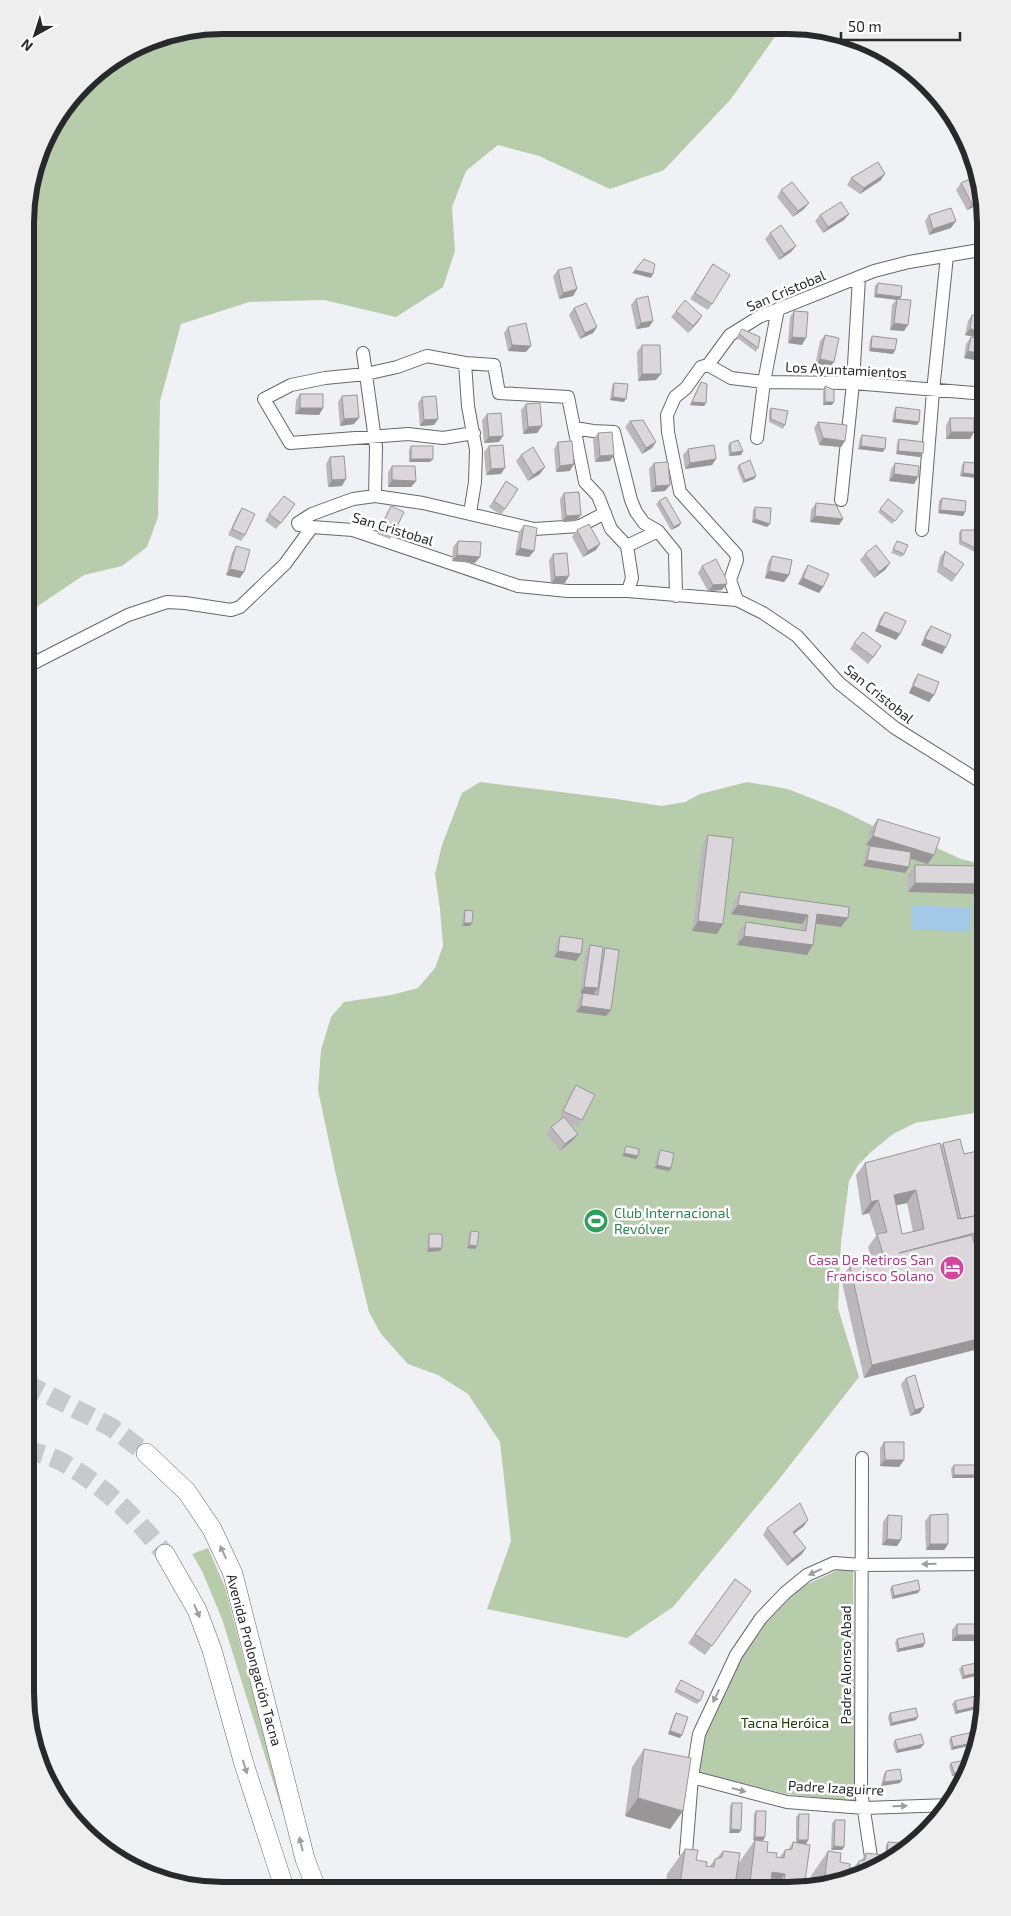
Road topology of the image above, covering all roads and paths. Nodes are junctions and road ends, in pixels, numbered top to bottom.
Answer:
1 (977, 251) edge
2 (947, 256) junction
3 (859, 277) junction
4 (778, 309) junction
5 (364, 353) dead end
6 (464, 363) junction
7 (708, 364) junction
8 (366, 374) junction
9 (764, 382) junction
10 (853, 384) junction
11 (933, 391) junction
12 (977, 393) edge
13 (575, 428) junction
14 (474, 433) junction
15 (374, 436) junction
16 (757, 438) dead end
17 (375, 496) junction
18 (841, 500) dead end
19 (470, 513) junction
20 (604, 513) junction
21 (312, 527) junction
22 (922, 530) dead end
23 (658, 531) junction
24 (626, 546) junction
25 (628, 591) junction
26 (676, 596) junction
27 (737, 600) junction
28 (34, 663) edge
29 (977, 780) edge
30 (146, 1453) tunnel mouth
31 (862, 1458) dead end
32 (165, 1554) tunnel mouth
33 (977, 1564) edge
34 (862, 1565) junction
35 (692, 1777) junction
36 (940, 1805) edge
37 (864, 1808) junction
38 (686, 1853) edge
39 (872, 1863) edge
40 (282, 1882) edge
41 (315, 1882) edge

1 - 2 street, San Cristobal
2 - 3 street, San Cristobal
2 - 11 street
3 - 4 street, San Cristobal
3 - 10 street
4 - 7 street, San Cristobal
4 - 9 street
5 - 8 street
6 - 8 street
6 - 13 street
6 - 14 street
7 - 9 street, Los Ayuntamientos
7 - 27 street, San Cristobal
8 - 15 street
8 - 15 street
9 - 10 street, Los Ayuntamientos
9 - 16 street
10 - 11 street, Los Ayuntamientos
10 - 18 street
11 - 12 street, Los Ayuntamientos
11 - 22 street
13 - 20 street
13 - 23 street
14 - 15 street
14 - 19 street
15 - 17 street
17 - 19 street
17 - 21 street
19 - 20 street
20 - 24 street
21 - 25 street, San Cristobal
21 - 28 street
23 - 24 street
23 - 26 street
24 - 25 street
25 - 26 street, San Cristobal
26 - 27 street, San Cristobal
27 - 29 street, San Cristobal
41 -> 30 main road, Avenida Prolongación Tacna
31 - 34 street, Padre Alonso Abad
32 -> 40 main road
33 -> 34 street
34 -> 35 street
34 - 37 street, Padre Alonso Abad
35 -> 37 street, Padre Izaguirre
35 - 38 street
37 -> 36 street, Padre Izaguirre
37 - 39 street, Padre Alonso Abad

